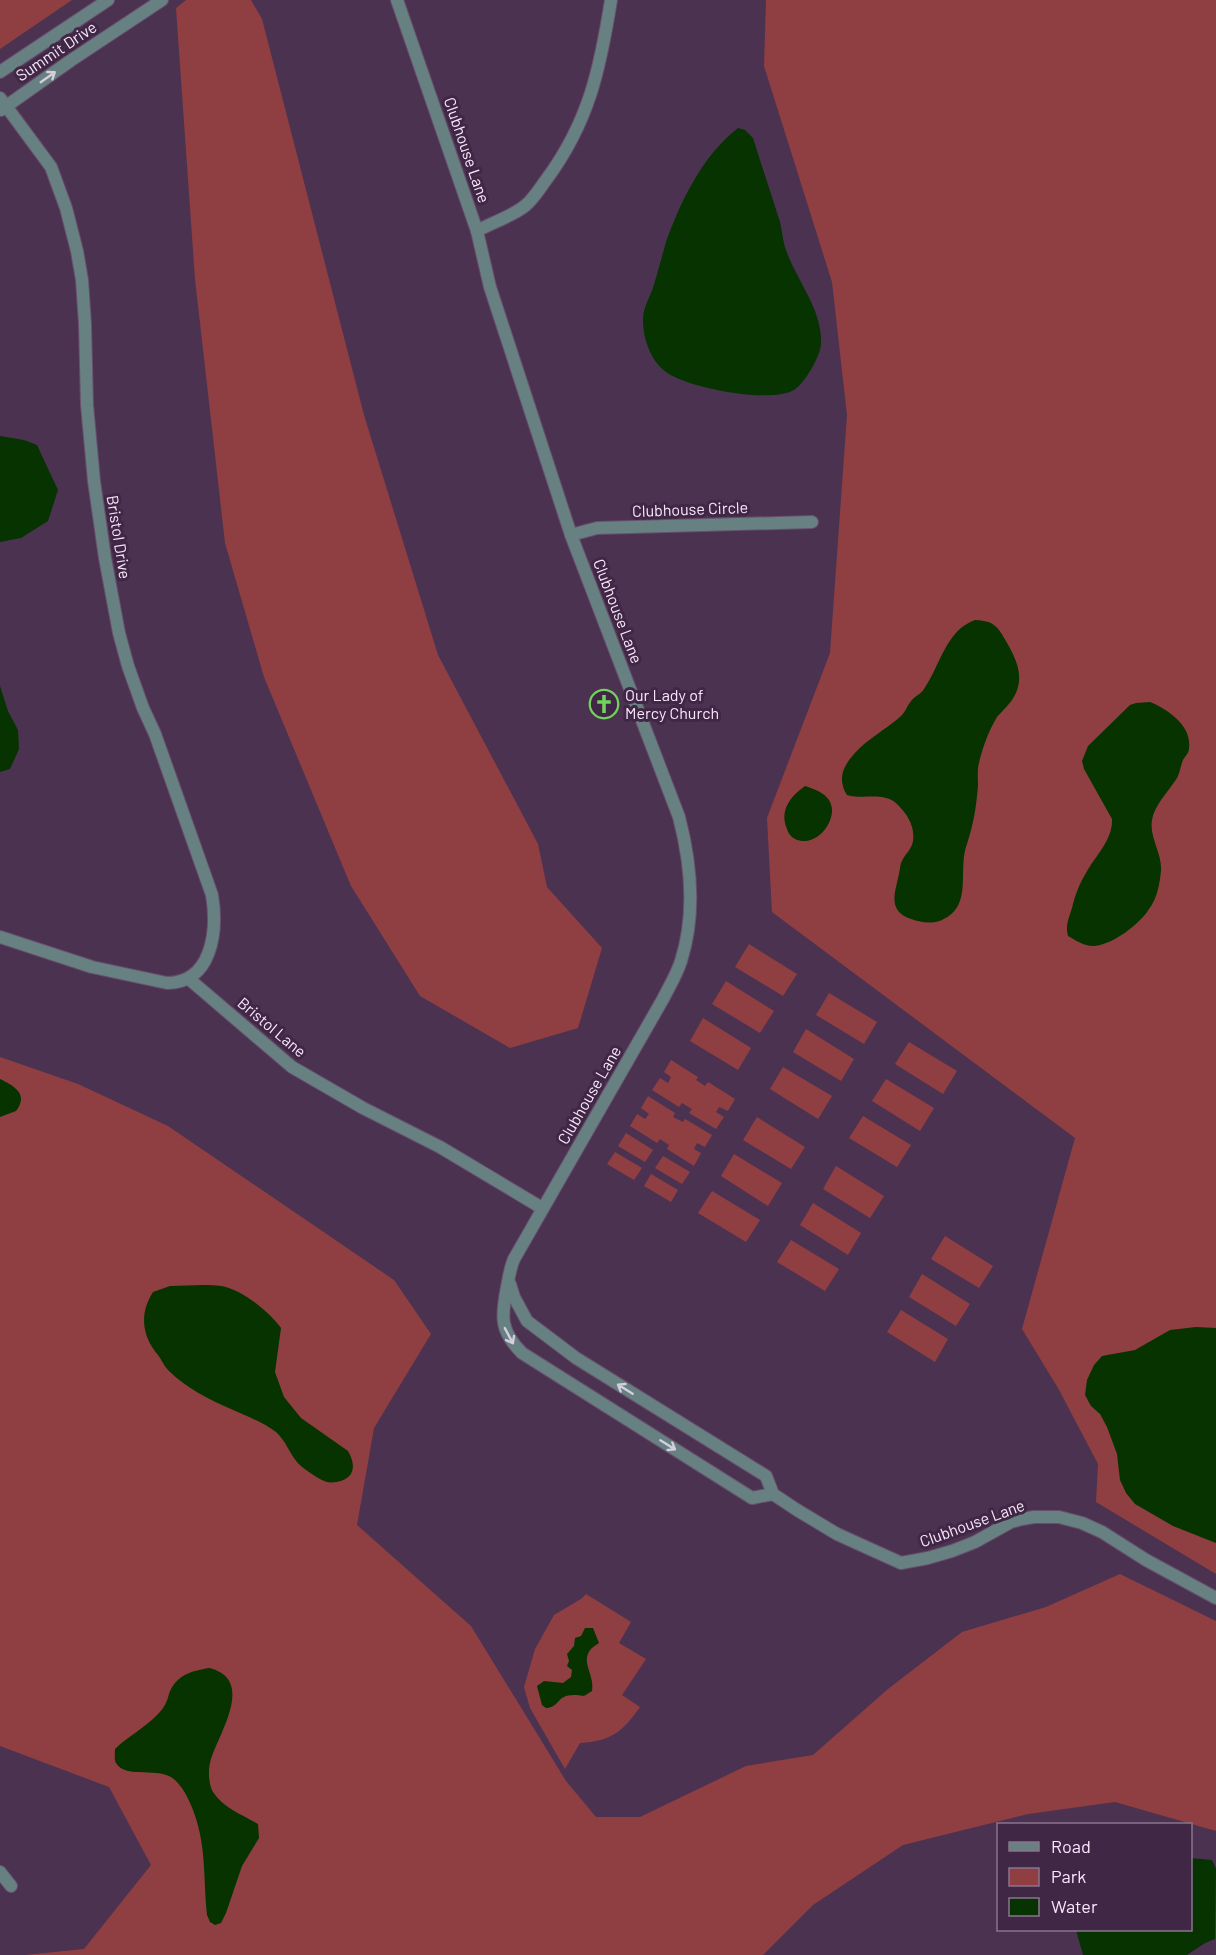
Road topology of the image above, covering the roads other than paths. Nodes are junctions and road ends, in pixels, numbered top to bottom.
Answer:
1 (108, 0) edge
2 (162, 0) edge
3 (397, 0) edge
4 (611, 0) edge
5 (0, 72) edge
6 (2, 105) edge
7 (477, 231) junction
8 (812, 522) dead end
9 (571, 535) junction
10 (0, 937) edge
11 (189, 979) junction
12 (542, 1208) junction
13 (509, 1279) junction
14 (773, 1494) junction
15 (1216, 1598) edge
16 (0, 1872) edge
17 (11, 1886) dead end

1 - 5 street, Summit Drive
6 -> 2 street, Summit Drive
3 - 7 street, Clubhouse Lane
4 - 7 street
6 - 11 street, Bristol Drive
7 - 9 street, Clubhouse Lane
8 - 9 street, Clubhouse Circle
9 - 12 street, Clubhouse Lane
10 - 11 street
11 - 12 street, Bristol Lane
12 - 13 street, Clubhouse Lane
14 -> 13 street, Clubhouse Lane
13 -> 14 street, Clubhouse Lane
14 - 15 street, Clubhouse Lane
16 - 17 street

